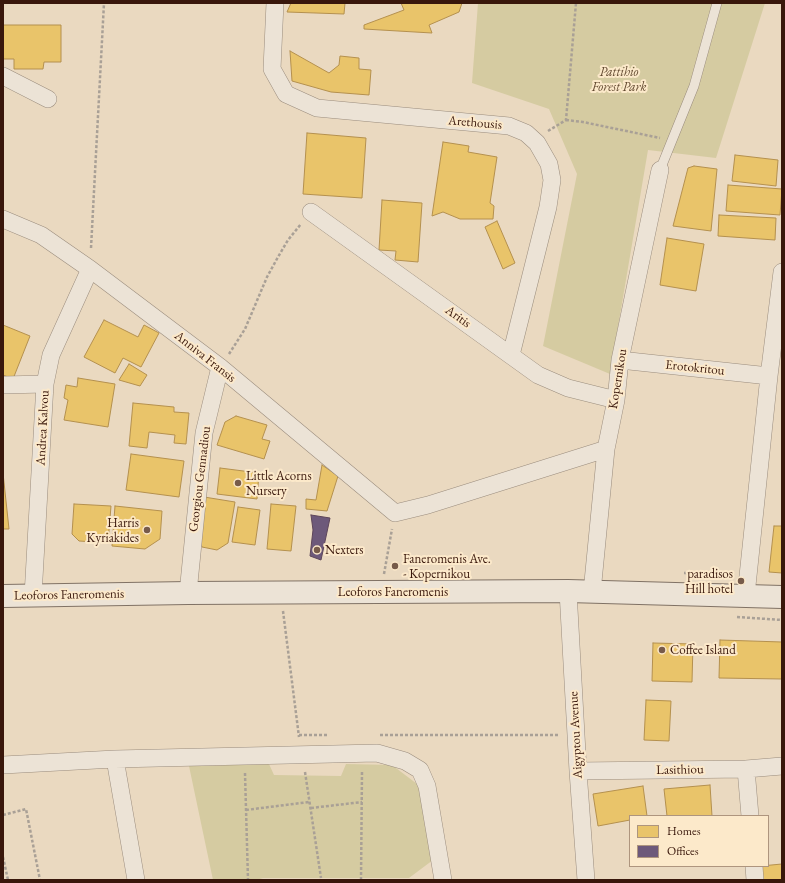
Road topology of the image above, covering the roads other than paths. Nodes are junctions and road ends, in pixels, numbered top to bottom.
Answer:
1 (275, 3) edge
2 (717, 3) edge
3 (3, 76) edge
4 (48, 99) dead end
5 (660, 170) joint
6 (311, 212) road end
7 (3, 219) edge
8 (90, 268) junction
9 (782, 272) edge
10 (511, 355) junction
11 (620, 360) junction
12 (220, 367) junction
13 (769, 376) junction
14 (46, 384) junction
15 (3, 385) edge
16 (616, 400) junction
17 (606, 449) junction
18 (568, 591) junction
19 (592, 592) junction
20 (188, 593) junction
21 (746, 595) junction
22 (3, 596) edge
23 (33, 596) junction
24 (782, 597) edge
25 (115, 759) junction
26 (3, 766) edge
27 (782, 766) edge
28 (746, 769) junction
29 (578, 771) junction
30 (750, 815) edge
31 (754, 867) edge
32 (136, 880) edge
33 (443, 880) edge
34 (586, 880) edge
35 (755, 880) edge

1 - 10 street, Arethousis
2 - 5 lane
3 - 4 street
5 - 11 street, Kopernikou
6 - 10 street, Aritis
7 - 8 street, Anniva Fransis
8 - 12 street, Anniva Fransis
8 - 14 street, Andrea Kalvou
9 - 13 street
10 - 16 street, Aritis
11 - 13 street, Erotokritou
11 - 16 street, Kopernikou
12 - 17 street, Anniva Fransis
12 - 20 street, Georgiou Gennadiou
13 - 21 street
14 - 15 street
14 - 23 street, Andrea Kalvou
16 - 17 street, Kopernikou
17 - 19 street, Kopernikou
18 - 19 main road, Leoforos Faneromenis
18 - 20 main road, Leoforos Faneromenis
18 - 29 street, Aigyptou Avenue
19 - 21 main road, Leoforos Faneromenis
20 - 23 main road, Leoforos Faneromenis
21 - 24 main road, Leoforos Faneromenis
22 - 23 main road, Leoforos Faneromenis
25 - 26 street
25 - 32 street
25 - 33 street
27 - 28 street, Lasithiou
28 - 29 street, Lasithiou
28 - 30 street
29 - 34 street, Aigyptou Avenue
31 - 35 street

